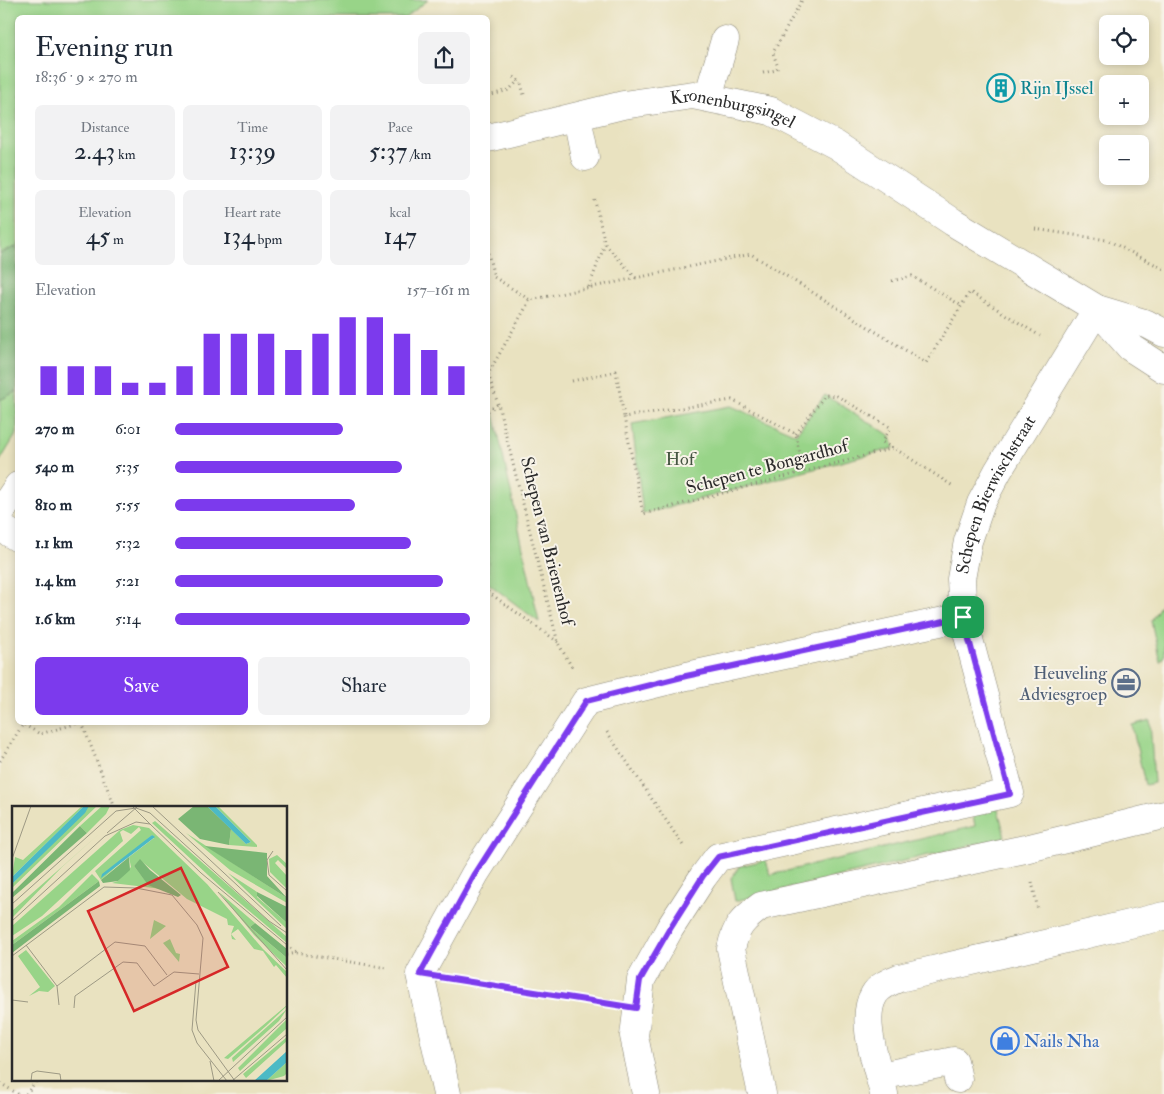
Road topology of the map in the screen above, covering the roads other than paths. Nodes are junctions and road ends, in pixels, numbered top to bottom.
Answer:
1 (726, 40) dead end
2 (708, 97) junction
3 (577, 117) junction
4 (490, 138) edge
5 (586, 157) dead end
6 (1097, 309) junction
7 (1164, 333) edge
8 (1164, 369) edge
9 (15, 490) edge
10 (0, 513) edge
11 (0, 527) edge
12 (15, 536) edge
13 (963, 617) junction
14 (1164, 815) edge
15 (1164, 916) edge
16 (956, 1070) dead end
17 (882, 1085) edge
18 (447, 1094) edge
19 (646, 1094) edge
20 (762, 1094) edge

1 - 2 street
2 - 3 street, Kronenburgsingel
2 - 6 street, Kronenburgsingel
3 - 4 street, Kronenburgsingel
3 - 5 street
6 - 7 street, Kronenburgsingel
6 - 8 street, Kronenburgsingel
6 - 13 street, Schepen Bierwischstraat
9 - 10 street
11 - 12 street
13 - 18 street
13 - 19 street, Schepen Bierwischstraat
14 - 20 street
15 - 17 street
16 - 17 street

